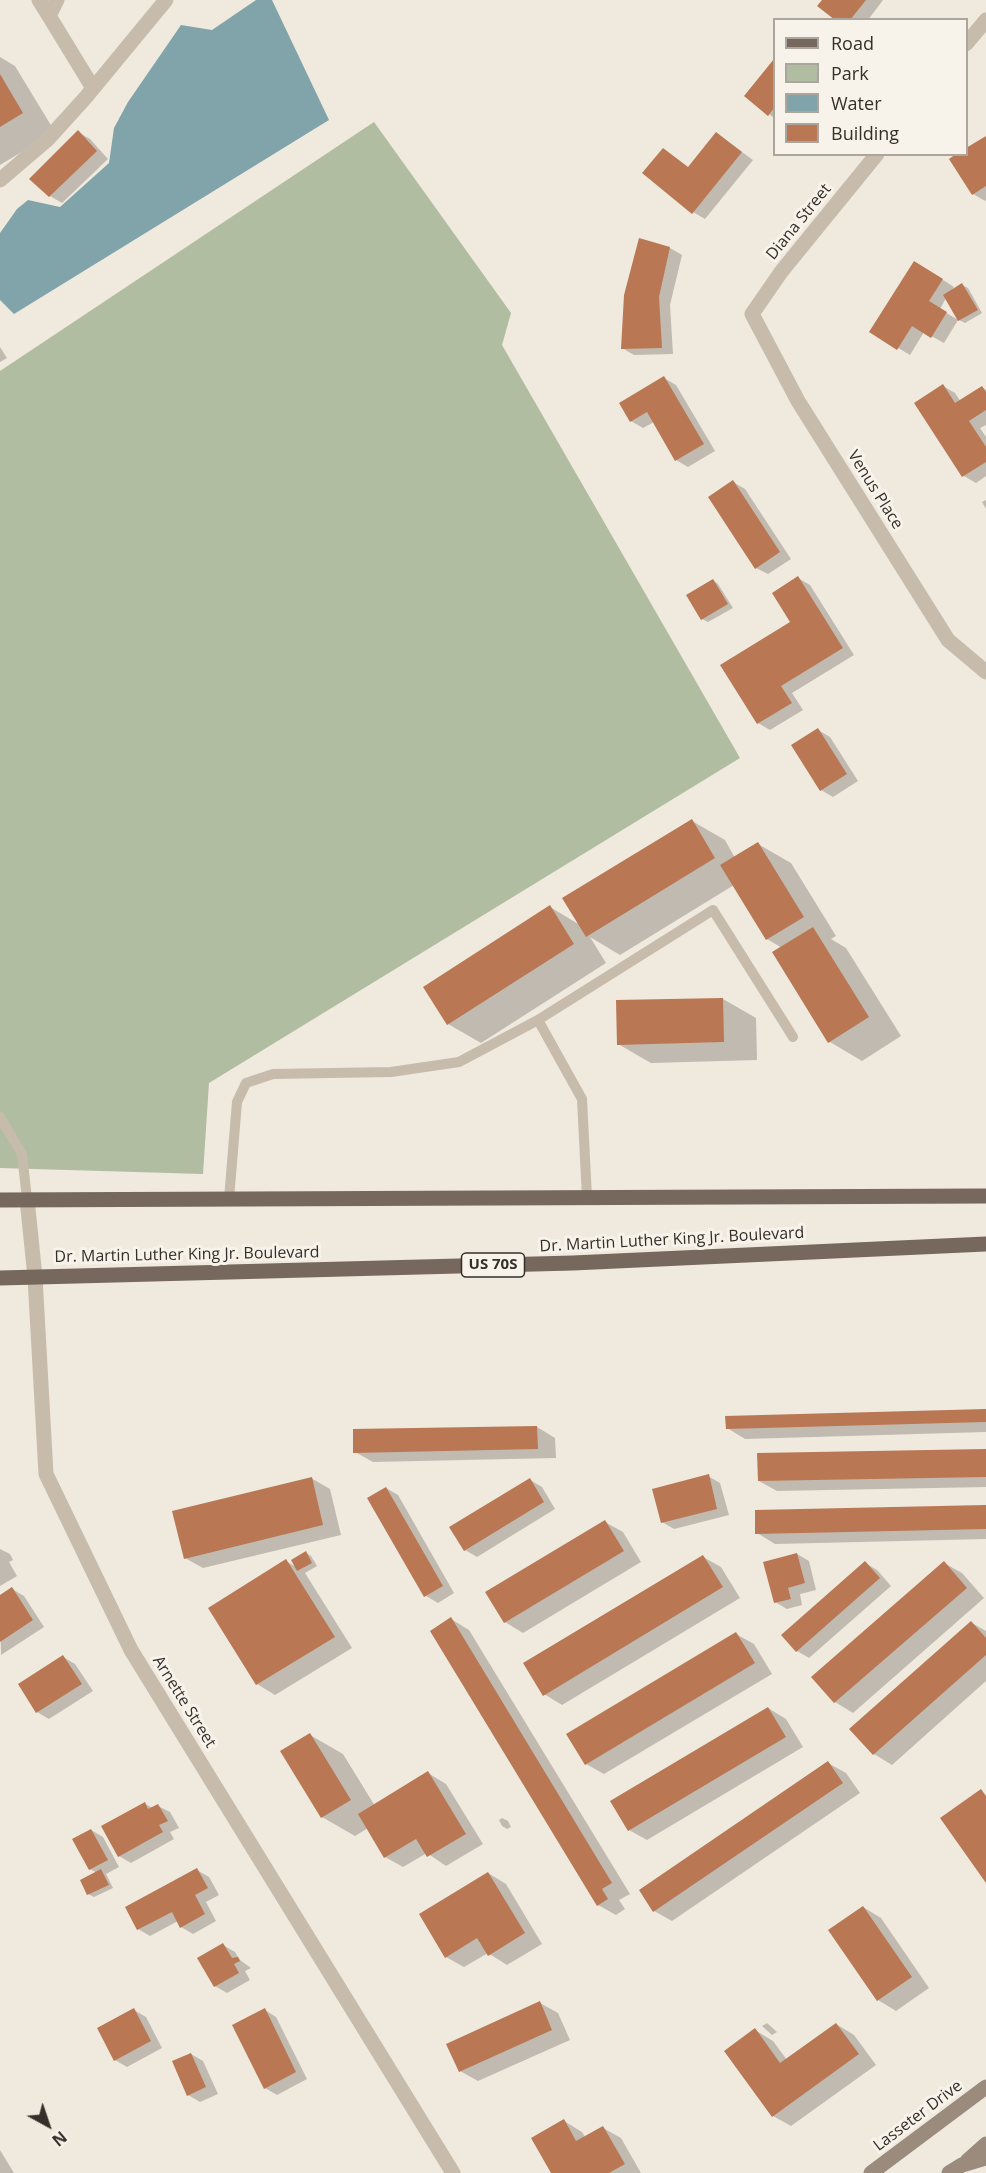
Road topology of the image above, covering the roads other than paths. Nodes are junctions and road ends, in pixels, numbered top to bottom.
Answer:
1 (39, 0) edge
2 (57, 0) edge
3 (166, 0) edge
4 (49, 16) junction
5 (986, 20) edge
6 (968, 42) edge
7 (93, 88) junction
8 (875, 156) edge
9 (0, 180) edge
10 (752, 314) joint
11 (986, 672) edge
12 (538, 1020) junction
13 (793, 1037) dead end
14 (0, 1118) edge
15 (986, 1196) edge
16 (229, 1198) junction
17 (587, 1198) junction
18 (27, 1199) junction
19 (0, 1200) edge
20 (986, 1244) edge
21 (35, 1277) junction
22 (0, 1278) edge
23 (986, 2087) edge
24 (986, 2144) edge
25 (986, 2158) edge
26 (956, 2169) edge
27 (453, 2173) edge
28 (871, 2173) edge

1 - 4 street
2 - 4 street
3 - 7 street
4 - 7 street
5 - 6 street
7 - 9 street
8 - 10 street, Diana Street
10 - 11 street, Venus Place
12 - 13 lane
12 - 16 lane
12 - 17 lane
14 - 18 lane
15 - 17 main road
16 - 17 main road
16 - 18 main road
18 - 19 main road
18 - 21 street, Arnette Street
20 - 21 main road, Dr. Martin Luther King Jr. Boulevard / US 70S
21 - 22 main road, Dr. Martin Luther King Jr. Boulevard / US 70S
21 - 27 street, Arnette Street
23 - 28 street, Lasseter Drive
24 - 26 street
25 - 26 street

